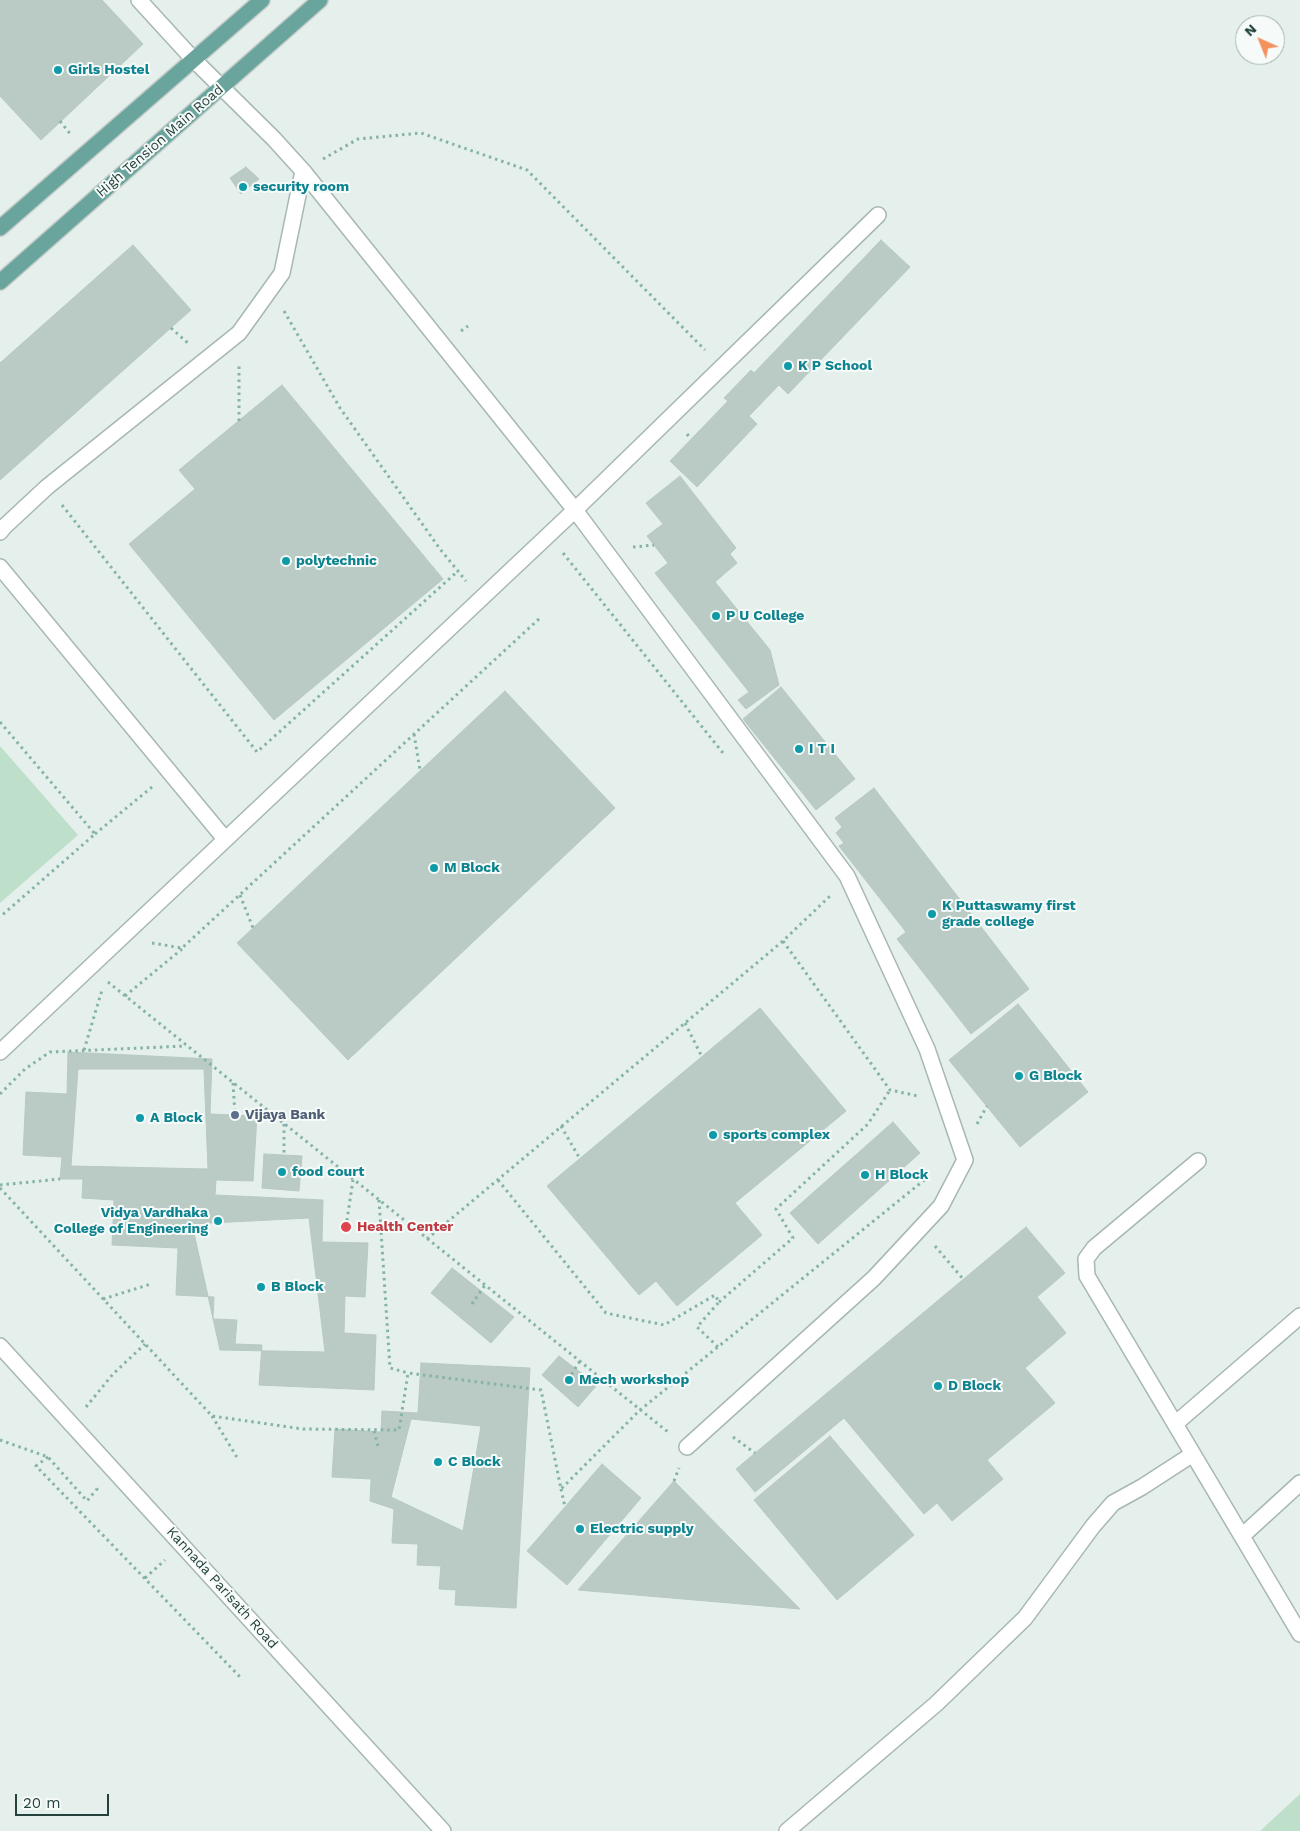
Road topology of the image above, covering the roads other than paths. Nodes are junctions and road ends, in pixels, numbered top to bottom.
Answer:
1 (139, 0) edge
2 (262, 0) edge
3 (320, 0) edge
4 (193, 59) junction
5 (220, 87) junction
6 (304, 171) junction
7 (878, 215) dead end
8 (0, 228) edge
9 (0, 282) edge
10 (575, 510) junction
11 (0, 532) edge
12 (0, 567) edge
13 (225, 839) junction
14 (0, 1052) edge
15 (1198, 1161) dead end
16 (1300, 1316) edge
17 (0, 1346) edge
18 (1175, 1424) junction
19 (687, 1447) road end
20 (1193, 1454) junction
21 (1300, 1483) edge
22 (1242, 1536) junction
23 (1300, 1634) edge
24 (443, 1831) edge
25 (787, 1831) edge

1 - 4 street
2 - 4 main road
3 - 5 main road, High Tension Main Road
4 - 5 street
4 - 8 main road
5 - 6 street
5 - 9 main road, High Tension Main Road
6 - 10 street
6 - 11 street
7 - 10 street
10 - 13 street
10 - 19 street
12 - 13 street
13 - 14 street
15 - 18 street
16 - 18 street
17 - 24 street, Kannada Parisath Road
18 - 20 street
20 - 22 street
20 - 25 street
21 - 22 street
22 - 23 street

